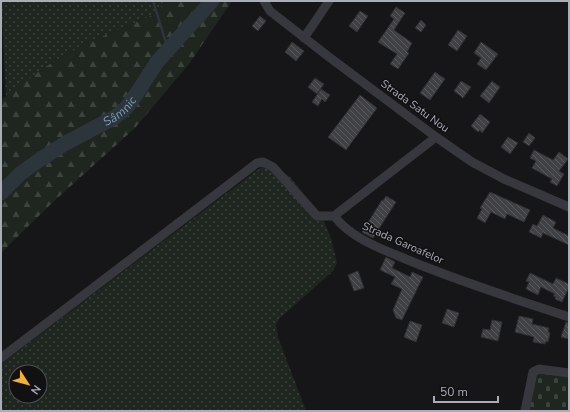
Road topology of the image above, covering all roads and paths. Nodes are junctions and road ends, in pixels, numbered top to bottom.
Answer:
1 (264, 1) edge
2 (329, 1) edge
3 (304, 38) junction
4 (436, 137) junction
5 (569, 207) edge
6 (334, 216) junction
7 (569, 317) edge
8 (1, 358) edge
9 (569, 373) edge
10 (525, 411) edge

1 - 3 street, Strada Satu Nou
2 - 3 street
3 - 4 street, Strada Satu Nou
4 - 5 street, Strada Satu Nou
4 - 6 street
6 - 7 street, Strada Garoafelor
6 - 8 street
9 - 10 street

